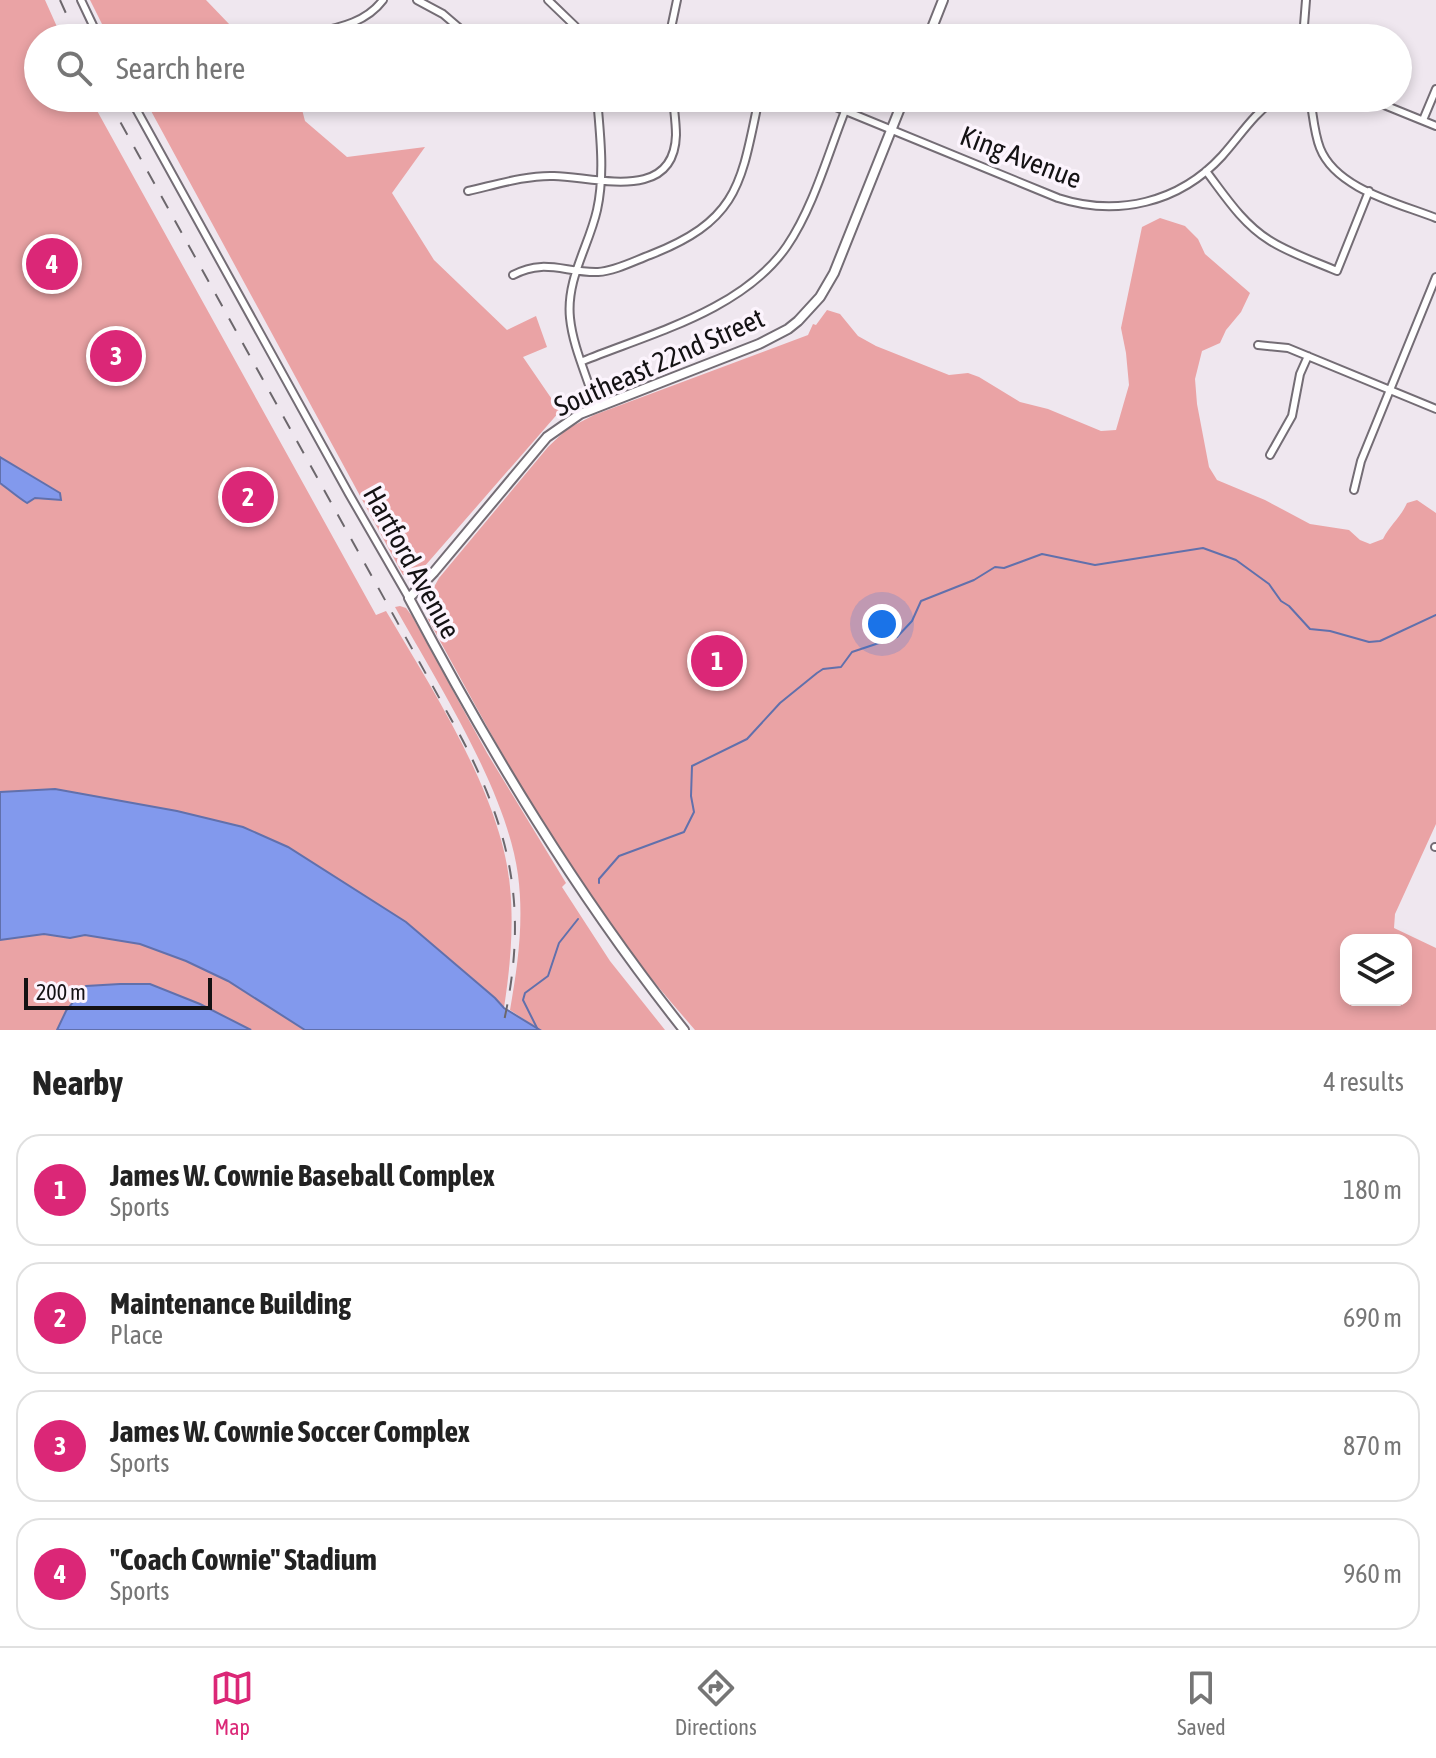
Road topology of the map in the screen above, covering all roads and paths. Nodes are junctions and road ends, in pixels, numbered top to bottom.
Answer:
1 (81, 0) edge
2 (383, 0) edge
3 (417, 0) edge
4 (548, 0) edge
5 (677, 0) edge
6 (943, 0) edge
7 (1306, 0) edge
8 (92, 24) edge
9 (351, 24) edge
10 (455, 24) edge
11 (571, 24) edge
12 (672, 24) edge
13 (934, 24) edge
14 (1304, 24) edge
15 (1436, 89) edge
16 (138, 112) edge
17 (598, 112) edge
18 (674, 112) edge
19 (756, 112) edge
20 (845, 112) edge
21 (848, 112) edge
22 (899, 112) edge
23 (1260, 112) edge
24 (1312, 112) edge
25 (1403, 112) edge
26 (1423, 120) junction
27 (1436, 126) edge
28 (892, 129) junction
29 (1206, 171) junction
30 (601, 180) junction
31 (468, 191) dead end
32 (1369, 191) junction
33 (1436, 218) edge
34 (577, 269) junction
35 (513, 275) dead end
36 (1436, 277) edge
37 (1258, 345) dead end
38 (1308, 356) junction
39 (583, 361) junction
40 (1390, 390) junction
41 (596, 407) junction
42 (1436, 409) edge
43 (1270, 455) dead end
44 (1354, 490) dead end
45 (409, 598) junction
46 (684, 1030) edge

1 - 8 street
2 - 9 street
3 - 10 street
4 - 11 street
5 - 12 street
6 - 13 street
7 - 14 street
15 - 26 street
16 - 45 street, Hartford Avenue
17 - 30 street
18 - 30 street
19 - 34 street
20 - 39 street
21 - 28 street, King Avenue
22 - 28 street, Southeast 22nd Street
23 - 29 street, King Avenue
24 - 32 street
25 - 26 street
26 - 27 street
28 - 29 street, King Avenue
28 - 41 street, Southeast 22nd Street
29 - 32 street
30 - 31 street
30 - 34 street
32 - 33 street
34 - 35 street
34 - 39 street
36 - 40 street
37 - 38 street
38 - 40 street
38 - 43 street
39 - 41 street
40 - 42 street
40 - 44 street
41 - 45 street, Southeast 22nd Street
45 - 46 street, Hartford Avenue

